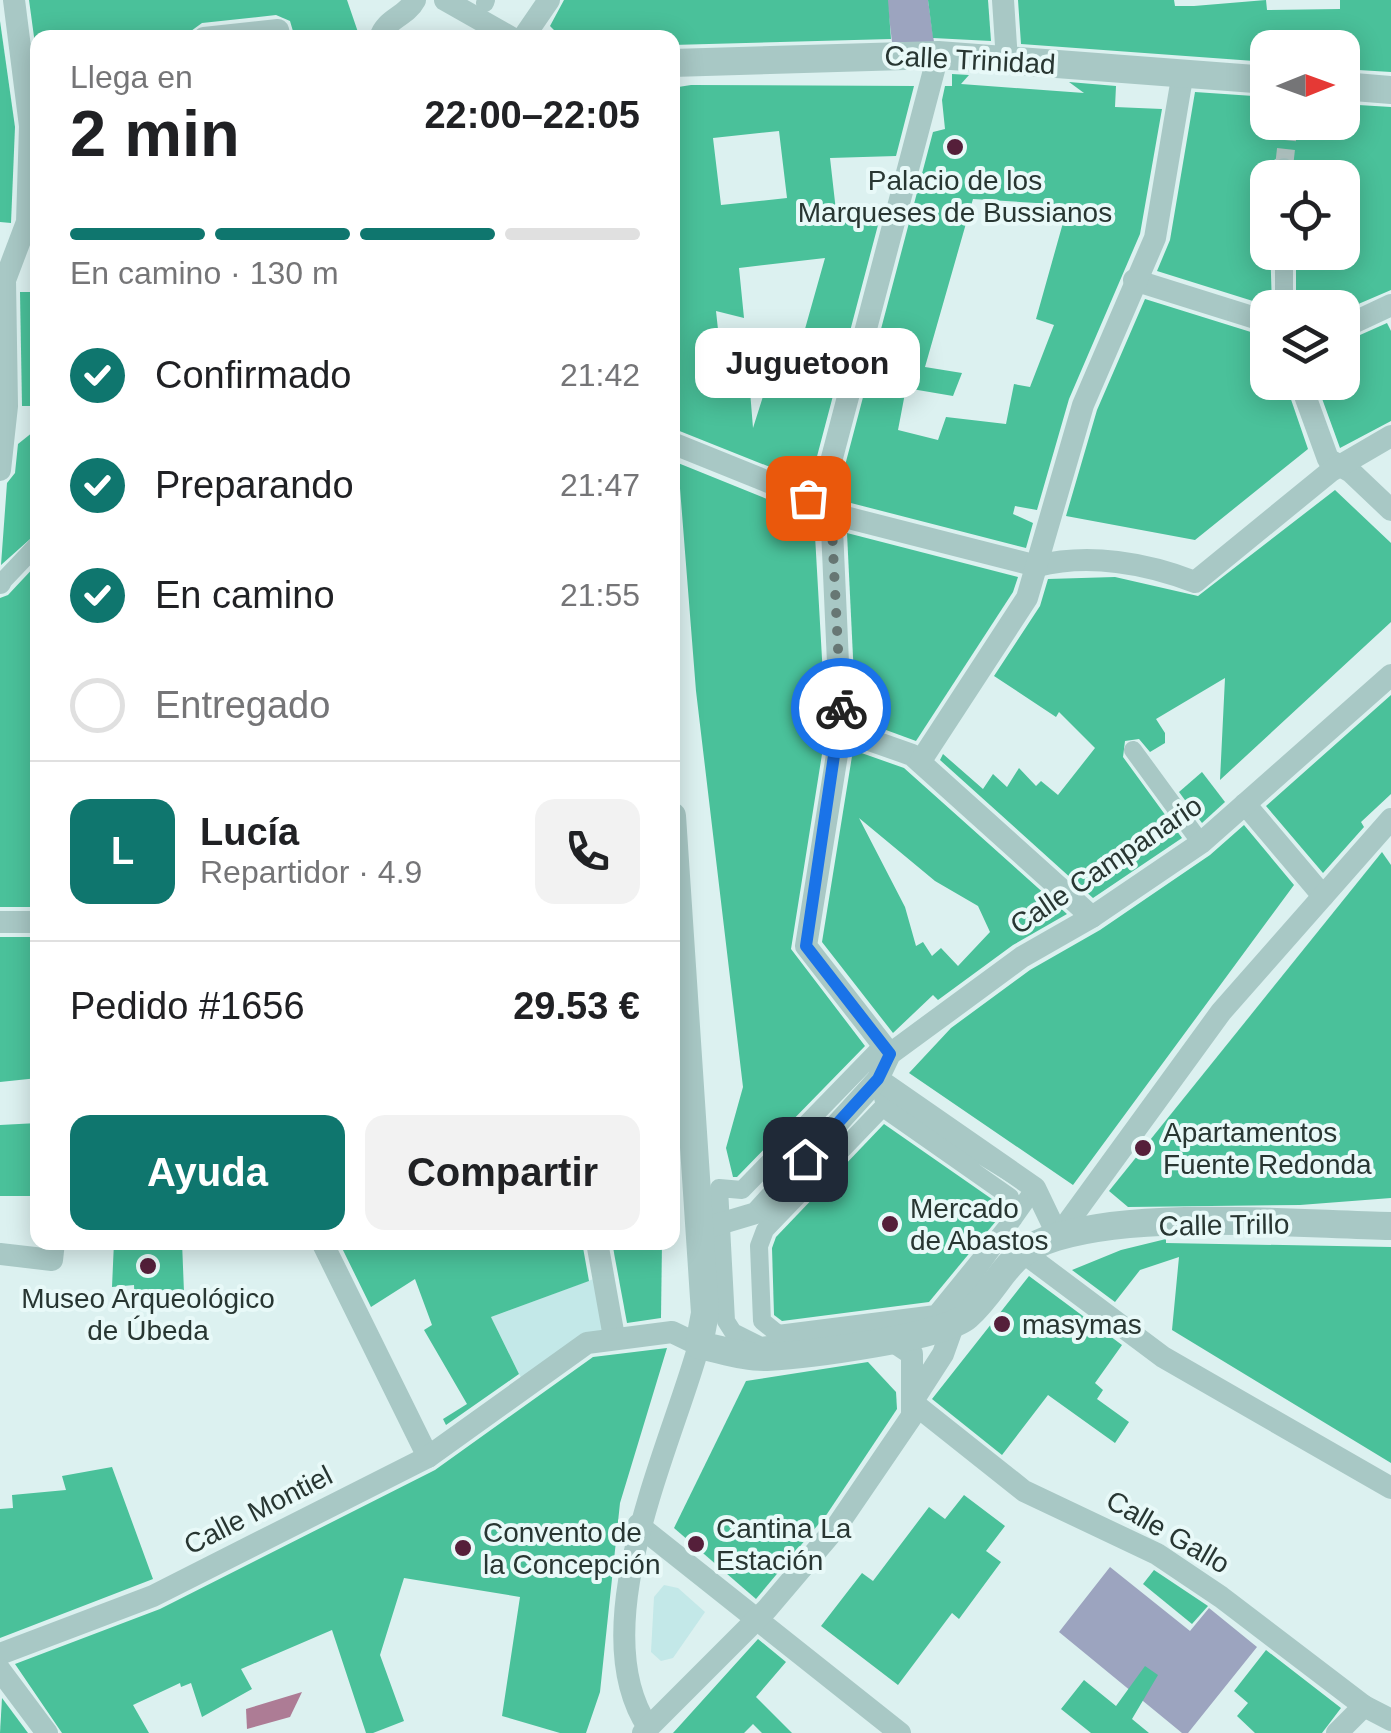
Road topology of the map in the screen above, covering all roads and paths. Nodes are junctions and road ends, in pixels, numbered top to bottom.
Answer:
1 (415, 0) edge
2 (445, 0) edge
3 (550, 0) edge
4 (1002, 0) edge
5 (9, 3) edge
6 (383, 30) edge
7 (498, 30) edge
8 (529, 30) edge
9 (28, 52) edge
10 (938, 55) junction
11 (1006, 61) junction
12 (680, 63) edge
13 (1183, 72) junction
14 (1250, 78) edge
15 (1360, 87) edge
16 (1391, 90) edge
17 (30, 214) edge
18 (0, 226) edge
19 (1134, 280) junction
20 (1391, 305) edge
21 (1250, 316) edge
22 (1360, 320) edge
23 (1307, 400) edge
24 (1391, 436) edge
25 (680, 446) edge
26 (1342, 466) junction
27 (0, 470) edge
28 (826, 509) junction
29 (1391, 510) edge
30 (30, 552) edge
31 (1037, 566) junction
32 (0, 583) edge
33 (1391, 675) edge
34 (841, 730) junction
35 (1133, 750) dead end
36 (920, 762) junction
37 (1244, 804) junction
38 (1388, 829) edge
39 (1201, 843) junction
40 (1323, 896) junction
41 (680, 903) edge
42 (1092, 917) junction
43 (0, 922) edge
44 (30, 922) edge
45 (890, 1054) junction
46 (878, 1079) junction
47 (1035, 1188) junction
48 (1391, 1226) edge
49 (710, 1227) junction
50 (1058, 1236) junction
51 (53, 1250) edge
52 (326, 1250) edge
53 (599, 1250) edge
54 (1020, 1250) junction
55 (0, 1254) edge
56 (953, 1326) junction
57 (614, 1337) junction
58 (891, 1340) junction
59 (699, 1345) junction
60 (912, 1402) junction
61 (428, 1456) junction
62 (1391, 1488) edge
63 (638, 1525) junction
64 (758, 1617) junction
65 (0, 1654) edge
66 (0, 1670) edge
67 (0, 1682) edge
68 (0, 1694) edge
69 (1364, 1706) junction
70 (1391, 1720) edge
71 (645, 1730) edge
72 (47, 1733) edge
73 (900, 1733) edge
74 (1337, 1733) edge

1 - 6 street
2 - 7 street
3 - 8 street
4 - 11 street
5 - 9 street
9 - 17 street
10 - 11 street, Calle Trinidad
10 - 12 street, Calle Trinidad
10 - 28 street
11 - 13 street, Calle Trinidad
13 - 14 street, Calle Trinidad
13 - 19 street
15 - 16 street
17 - 18 street
17 - 27 street
19 - 21 street
19 - 31 street
20 - 22 street
23 - 26 street
24 - 26 street
25 - 28 street
26 - 29 street
26 - 31 street
28 - 31 street
28 - 34 street
30 - 32 street
31 - 36 street
33 - 37 street, Calle Campanario
34 - 36 street
34 - 45 street
35 - 39 street
36 - 42 street
37 - 39 street, Calle Campanario
37 - 40 street
38 - 40 street
39 - 42 street, Calle Campanario
40 - 50 street
41 - 49 street
42 - 45 street, Calle Campanario
43 - 44 street
45 - 46 street
46 - 47 street
46 - 47 street
46 - 49 street
46 - 49 street
47 - 49 street
47 - 50 street
48 - 50 street, Calle Trillo
49 - 59 street
50 - 54 street, Calle Trillo
51 - 55 street
52 - 61 street
53 - 57 street
54 - 56 street
54 - 62 street
56 - 58 street
56 - 60 street
57 - 59 street, Calle Montiel
57 - 61 street, Calle Montiel
58 - 59 street
58 - 60 street
59 - 63 street
60 - 64 street
60 - 69 street, Calle Gallo
61 - 65 street, Calle Montiel
63 - 64 street
63 - 71 street
64 - 71 street
64 - 73 street
66 - 72 street
67 - 68 street
69 - 70 street, Calle Gallo
69 - 74 street

